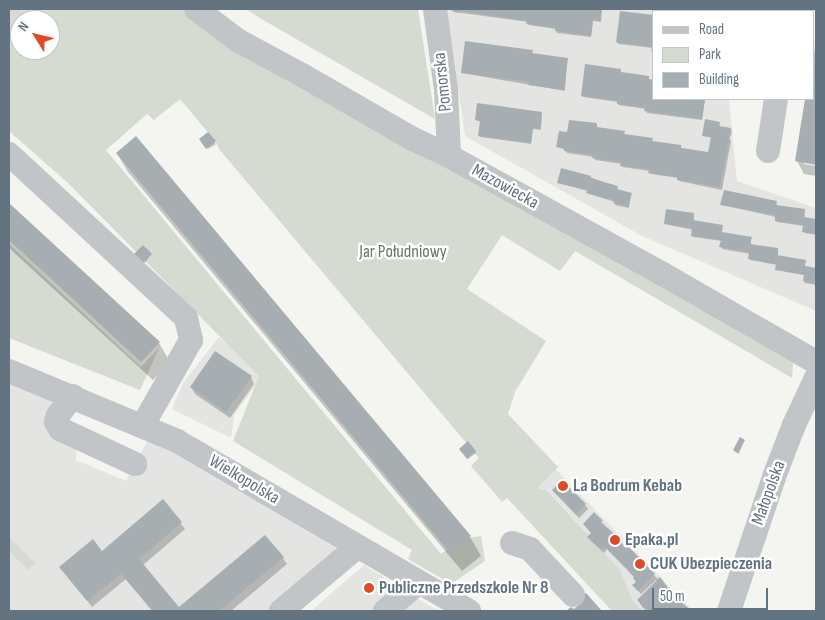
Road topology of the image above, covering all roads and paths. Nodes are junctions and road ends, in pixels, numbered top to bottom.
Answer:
1 (196, 9) edge
2 (435, 9) edge
3 (776, 100) edge
4 (768, 151) dead end
5 (9, 154) edge
6 (448, 156) junction
7 (816, 362) edge
8 (9, 371) edge
9 (816, 378) edge
10 (73, 396) junction
11 (142, 425) junction
12 (135, 464) dead end
13 (512, 543) dead end
14 (357, 547) junction
15 (418, 583) junction
16 (573, 595) dead end
17 (281, 611) edge
18 (385, 611) edge
19 (469, 611) edge
20 (729, 611) edge

1 - 6 street, Mazowiecka
2 - 6 street, Pomorska
3 - 4 street
5 - 11 street
6 - 7 street, Mazowiecka
8 - 10 street, Wielkopolska
9 - 20 street, Małopolska
10 - 11 street, Wielkopolska
10 - 12 street
11 - 14 street, Wielkopolska
13 - 16 street
14 - 15 street, Wielkopolska
14 - 17 street
15 - 18 street
15 - 19 street, Wielkopolska

